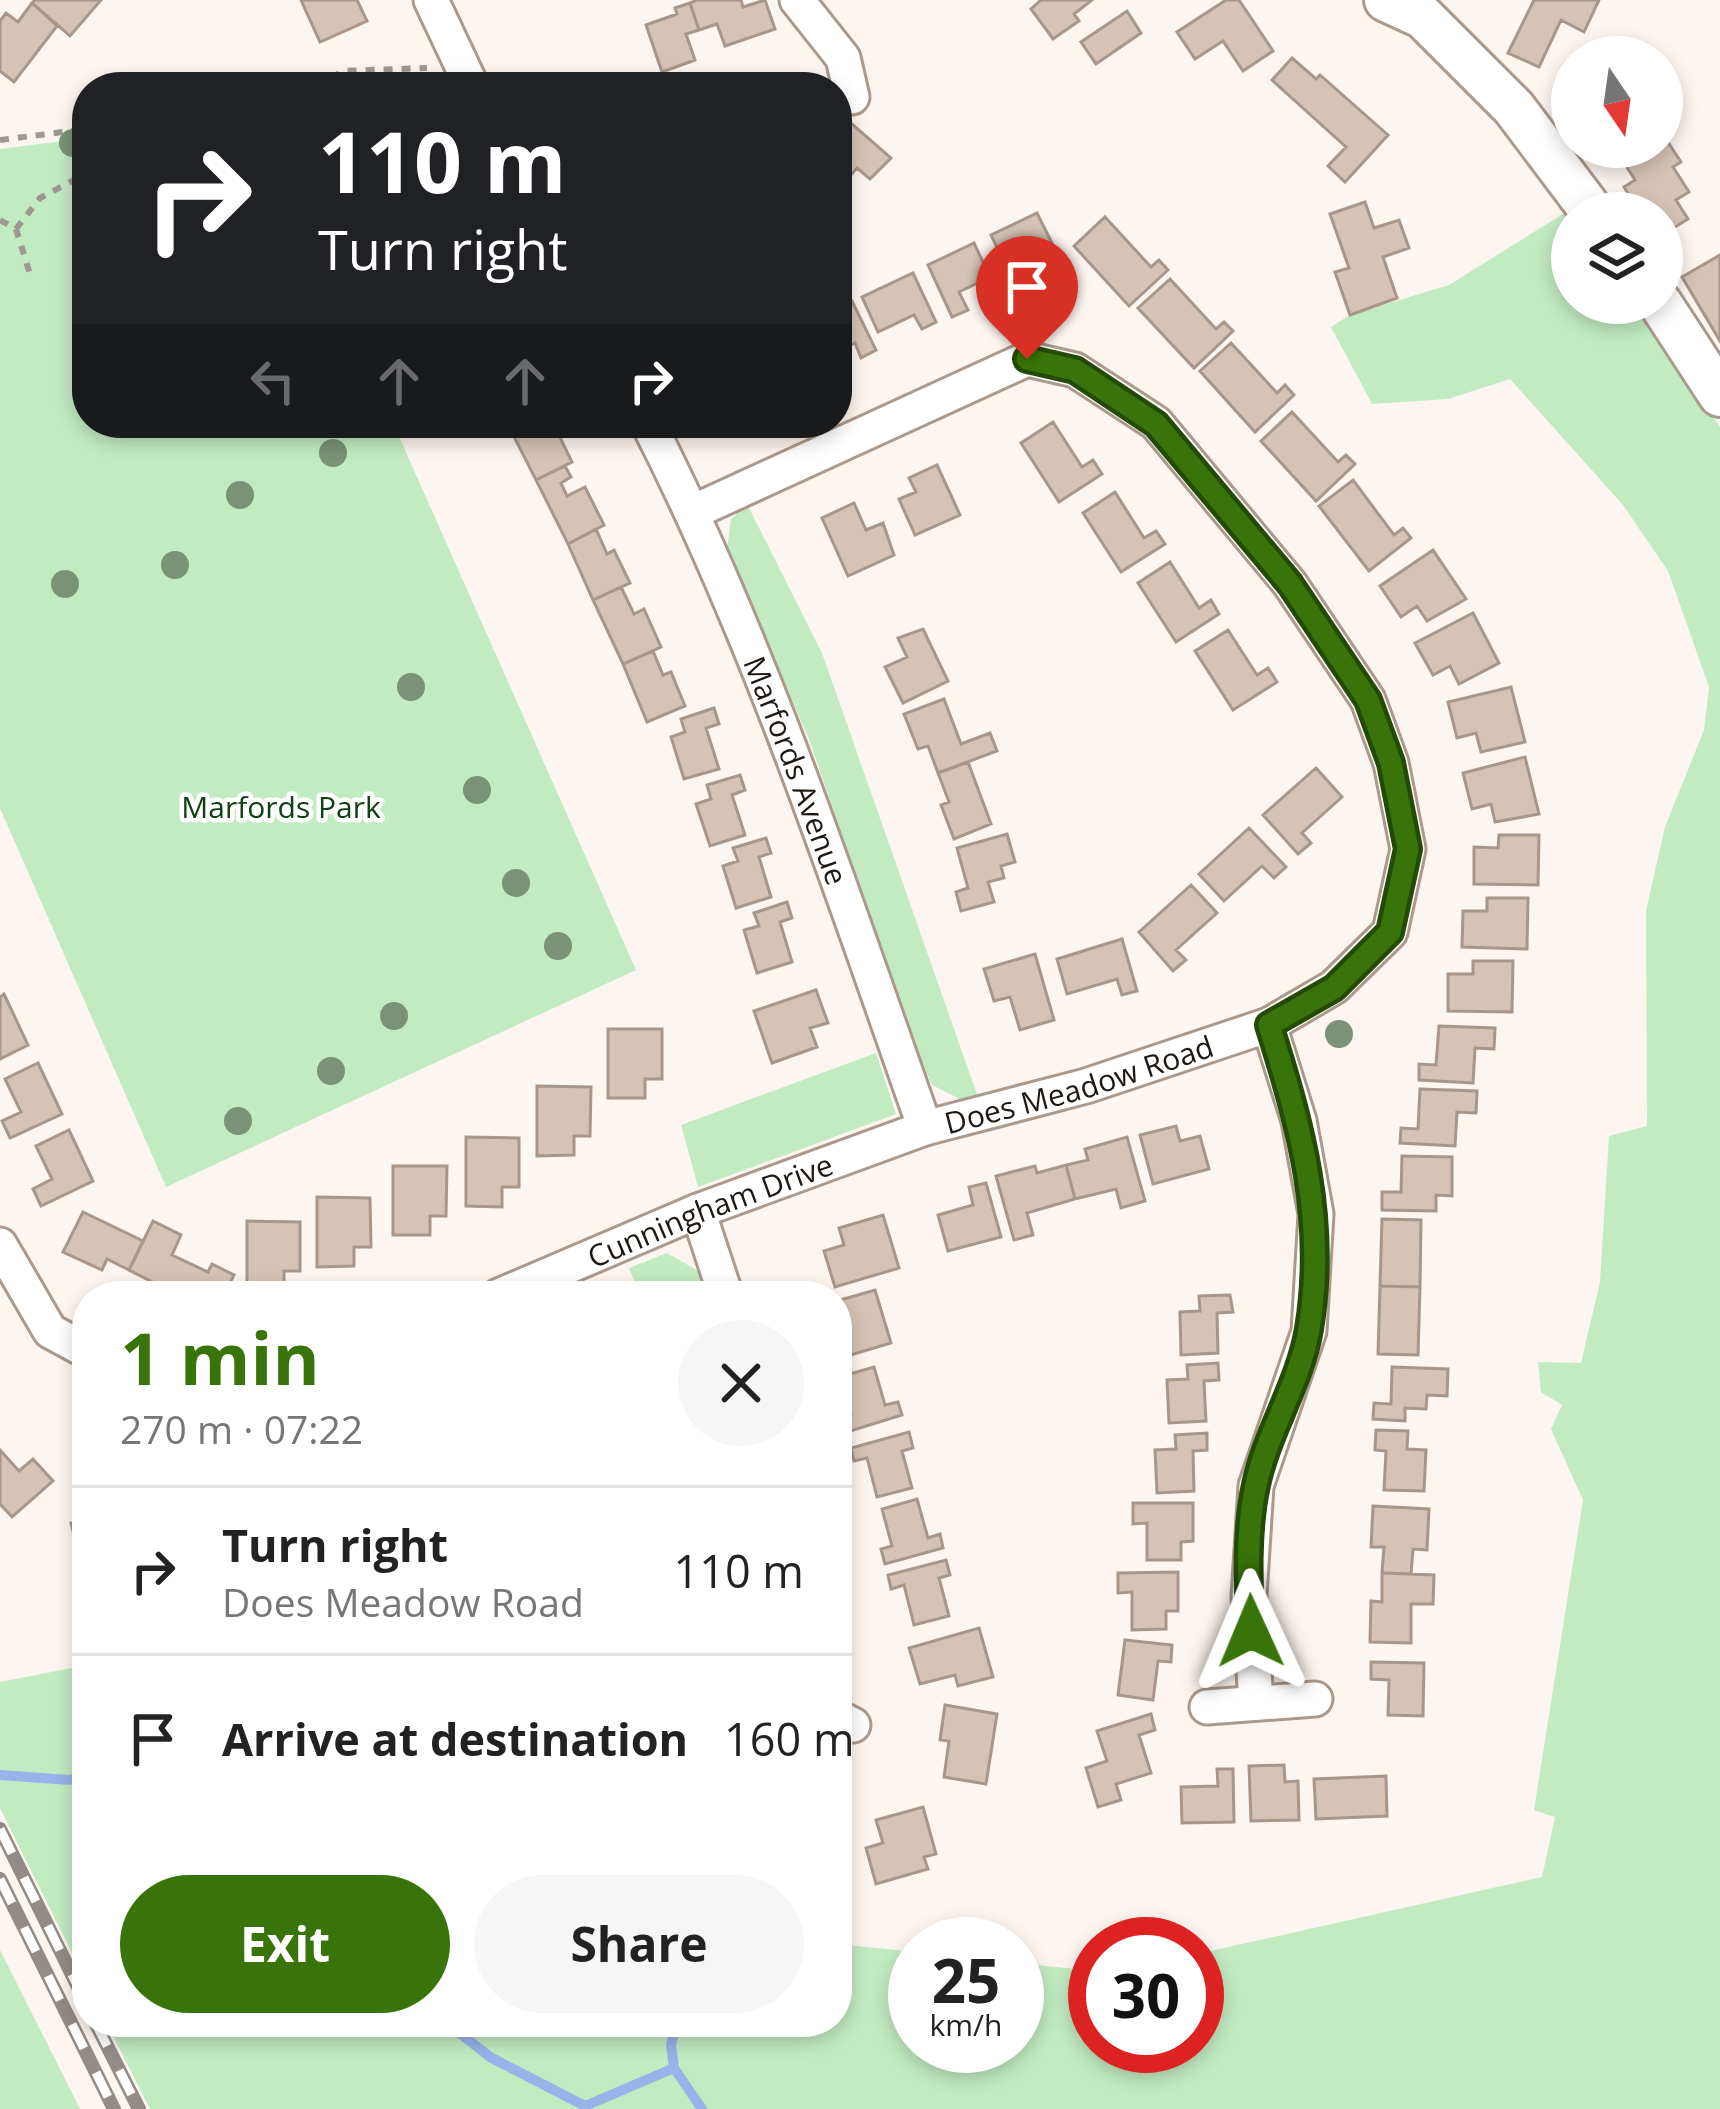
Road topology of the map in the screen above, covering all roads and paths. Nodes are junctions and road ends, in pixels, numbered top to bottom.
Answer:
1 (797, 0) edge
2 (1386, 0) edge
3 (441, 2) edge
4 (340, 72) edge
5 (456, 72) edge
6 (466, 72) edge
7 (846, 72) edge
8 (72, 131) edge
9 (0, 140) edge
10 (72, 181) edge
11 (1577, 192) edge
12 (0, 220) edge
13 (16, 229) junction
14 (30, 274) dead end
15 (1674, 324) edge
16 (1720, 395) edge
17 (656, 438) edge
18 (693, 512) junction
19 (1269, 1025) junction
20 (925, 1128) junction
21 (698, 1210) junction
22 (0, 1244) edge
23 (534, 1281) edge
24 (721, 1281) edge
25 (72, 1343) edge
26 (1315, 1699) dead end
27 (1256, 1702) junction
28 (1207, 1707) dead end

1 - 7 street
2 - 11 street
3 - 6 street
4 - 5 path
8 - 9 path
10 - 13 path
12 - 13 path
13 - 14 path
15 - 16 street
17 - 18 street, Marfords Avenue
18 - 19 street, Does Meadow Road
18 - 20 street, Marfords Avenue
19 - 20 street, Does Meadow Road
19 - 27 street
20 - 21 street, Cunningham Drive
21 - 23 street, Cunningham Drive
21 - 24 street
22 - 25 street
26 - 27 street
27 - 28 street

